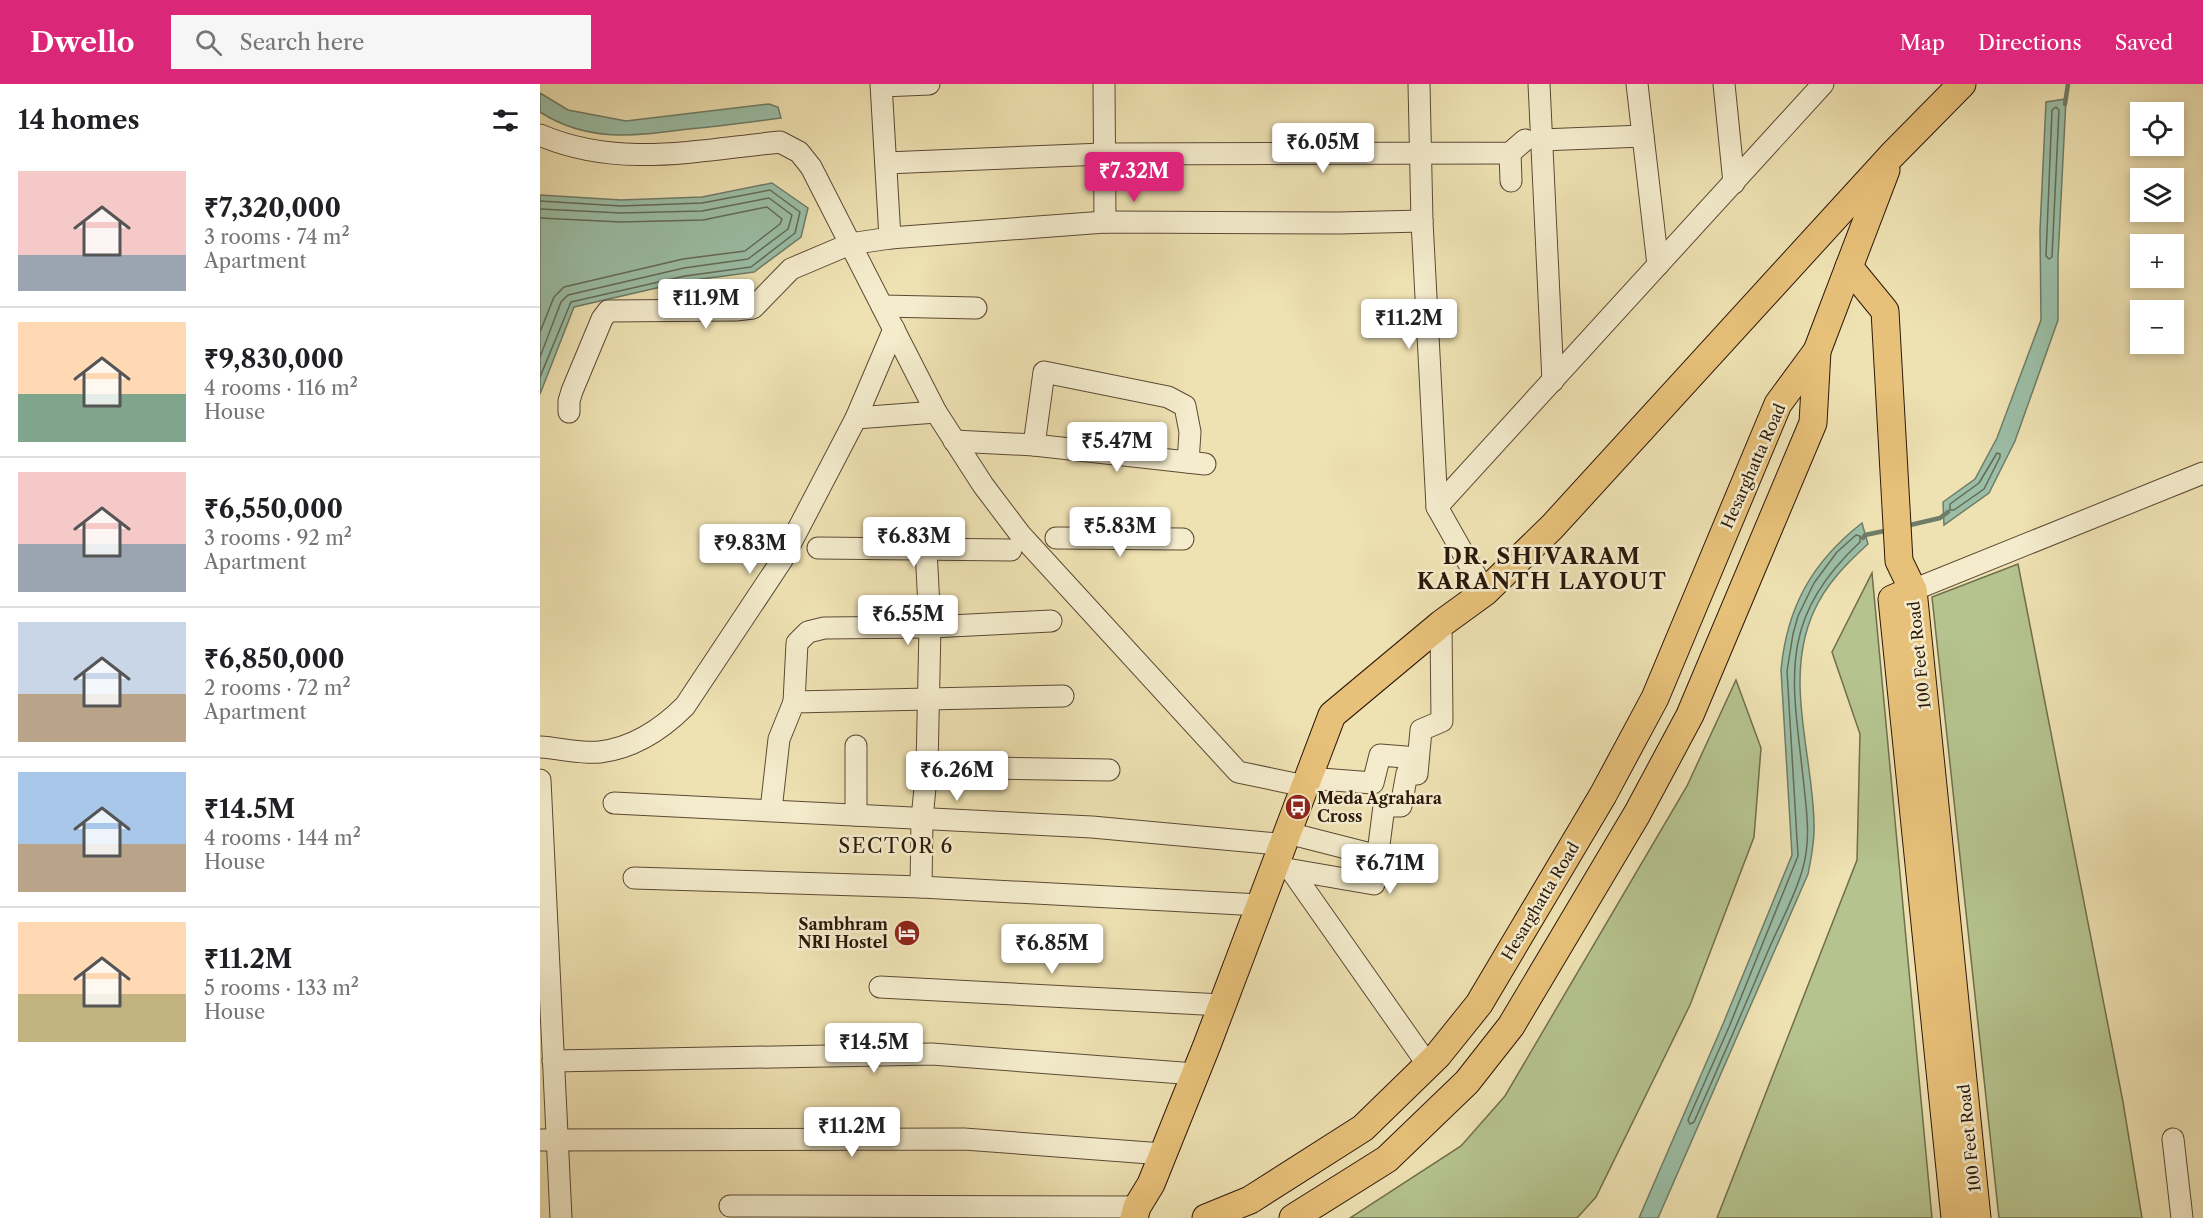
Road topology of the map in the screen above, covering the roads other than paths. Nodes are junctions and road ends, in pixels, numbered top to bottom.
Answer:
1 (929, 84) edge
2 (1104, 84) edge
3 (1419, 84) edge
4 (1539, 84) edge
5 (1637, 84) edge
6 (1724, 84) edge
7 (1823, 84) edge
8 (1962, 84) edge
9 (881, 85) edge
10 (540, 135) edge
11 (1643, 136) junction
12 (1526, 144) junction
13 (1103, 154) junction
14 (1420, 154) junction
15 (1892, 155) junction
16 (886, 163) junction
17 (1511, 181) dead end
18 (1734, 183) junction
19 (1422, 220) junction
20 (1105, 222) junction
21 (890, 238) junction
22 (850, 244) junction
23 (1658, 266) junction
24 (1849, 267) junction
25 (882, 306) junction
26 (976, 308) dead end
27 (894, 329) junction
28 (1816, 351) junction
29 (1552, 381) junction
30 (569, 411) dead end
31 (936, 412) junction
32 (856, 418) junction
33 (954, 441) junction
34 (1034, 445) junction
35 (2203, 473) edge
36 (1437, 507) junction
37 (1056, 538) dead end
38 (1183, 539) dead end
39 (818, 548) dead end
40 (926, 549) junction
41 (1011, 550) dead end
42 (1912, 590) junction
43 (1485, 592) junction
44 (1051, 621) dead end
45 (1441, 624) junction
46 (930, 627) junction
47 (1063, 696) dead end
48 (929, 699) junction
49 (794, 702) junction
50 (856, 746) dead end
51 (540, 747) edge
52 (1418, 758) junction
53 (927, 767) junction
54 (1109, 770) dead end
55 (540, 780) edge
56 (1307, 782) junction
57 (614, 802) dead end
58 (771, 810) junction
59 (856, 815) junction
60 (922, 819) junction
61 (1284, 854) junction
62 (1378, 856) junction
63 (634, 878) dead end
64 (921, 887) junction
65 (1260, 905) junction
66 (544, 945) edge
67 (880, 987) dead end
68 (1222, 1005) junction
69 (553, 1061) junction
70 (1428, 1065) junction
71 (1195, 1074) junction
72 (549, 1139) edge
73 (2173, 1139) dead end
74 (1163, 1154) junction
75 (730, 1206) dead end
76 (1135, 1213) edge
77 (561, 1218) edge
78 (1206, 1218) edge
79 (1293, 1218) edge
80 (1955, 1218) edge
81 (1977, 1218) edge
82 (2182, 1218) edge

1 - 9 street
2 - 13 street
3 - 14 street
4 - 12 street
5 - 11 street
6 - 18 street
7 - 18 street
8 - 15 main road
9 - 16 street
10 - 22 street
11 - 12 street
11 - 23 street
12 - 14 street
12 - 17 street
12 - 29 street
13 - 14 street
13 - 16 street
13 - 20 street
14 - 19 street
15 - 24 main road
15 - 43 main road
16 - 21 street
18 - 23 street
19 - 20 street
19 - 36 street
20 - 21 street
21 - 22 street
22 - 25 street
22 - 30 street
23 - 29 street
24 - 28 main road
24 - 42 main road
25 - 26 street
25 - 27 street
27 - 31 street
27 - 32 street
28 - 70 main road, Hesarghatta Road
28 - 79 main road, Hesarghatta Road
29 - 36 street
31 - 32 street
31 - 33 street
32 - 51 street
33 - 34 street
33 - 56 street
34 - 34 street
35 - 42 street
36 - 43 street
37 - 38 street
39 - 40 street
40 - 41 street
40 - 46 street
42 - 80 main road, 100 Feet Road
42 - 81 main road, 100 Feet Road
43 - 45 main road
44 - 46 street
45 - 52 street
45 - 56 main road
46 - 48 street
46 - 49 street
47 - 48 street
48 - 49 street
48 - 53 street
49 - 58 street
50 - 59 street
52 - 56 street
52 - 62 street
53 - 54 street
53 - 60 street
55 - 66 street
56 - 61 main road
57 - 58 street
58 - 59 street
59 - 60 street
60 - 61 street
60 - 64 street
61 - 62 street
61 - 62 street
61 - 65 main road
61 - 70 street
63 - 64 street
64 - 65 street
65 - 68 main road
66 - 69 street
67 - 68 street
68 - 71 main road
69 - 71 street
69 - 72 street
70 - 78 main road, Hesarghatta Road
71 - 74 main road
72 - 74 street
72 - 77 street
73 - 82 street
74 - 76 main road
75 - 76 street

